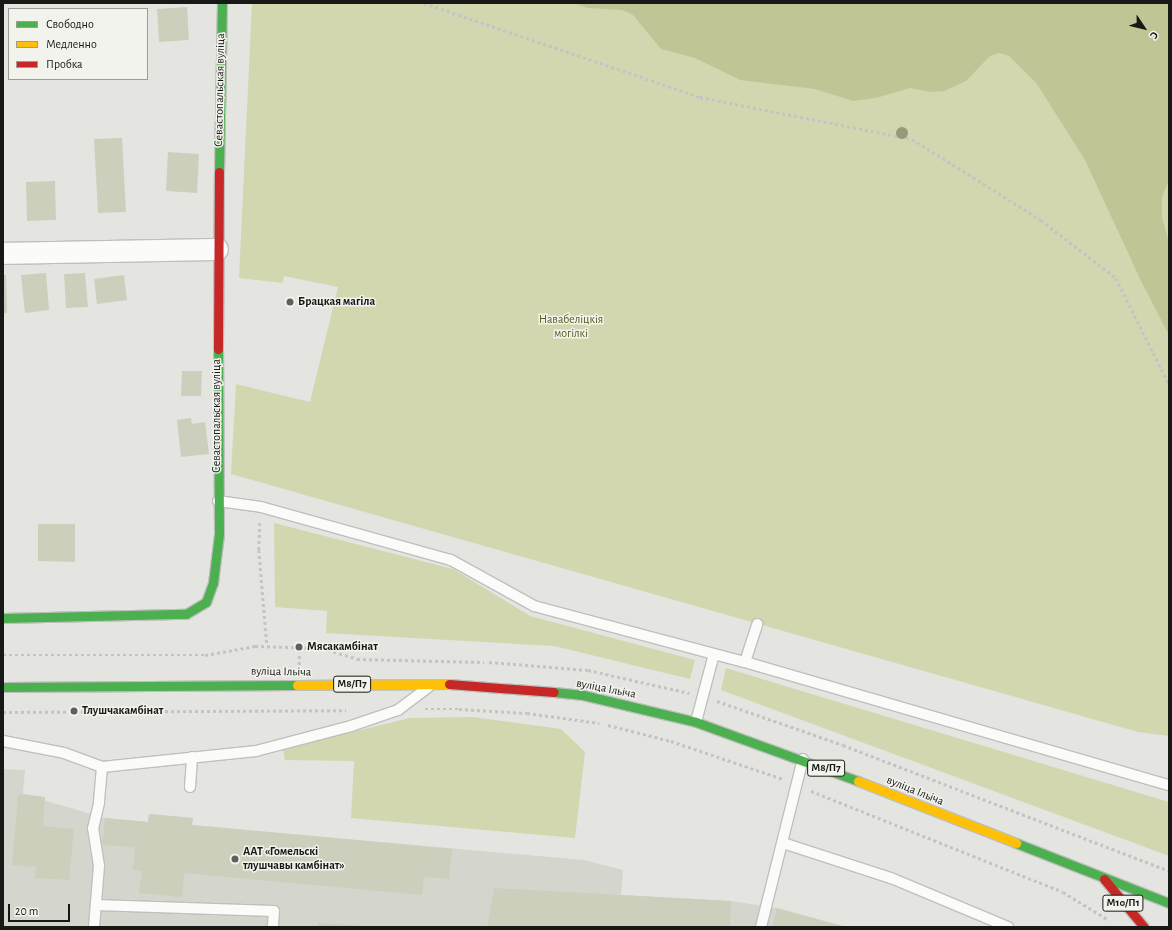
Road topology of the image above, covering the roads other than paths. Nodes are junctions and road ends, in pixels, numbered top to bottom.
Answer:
1 (222, 3) edge
2 (216, 249) junction
3 (3, 253) edge
4 (218, 501) junction
5 (3, 618) edge
6 (757, 624) dead end
7 (714, 654) junction
8 (745, 662) junction
9 (433, 684) junction
10 (3, 686) edge
11 (696, 722) junction
12 (3, 741) edge
13 (192, 757) junction
14 (803, 759) junction
15 (102, 766) junction
16 (1169, 785) edge
17 (190, 787) dead end
18 (783, 843) junction
19 (1103, 878) junction
20 (1169, 903) edge
21 (96, 905) junction
22 (94, 927) edge
23 (273, 927) edge
24 (761, 927) edge
25 (1008, 927) edge
26 (1144, 927) edge

1 - 2 main road, Севастопальская вуліца
2 - 3 street
2 - 4 main road, Севастопальская вуліца
4 - 5 main road, Севастопальская вуліца
4 - 7 lane
6 - 8 lane
7 - 8 lane
7 - 11 lane
8 - 16 lane
9 - 10 main road, вуліца Ільіча / М8/П7
9 - 11 main road, вуліца Ільіча / М8/П7
9 - 13 lane
11 - 14 main road, вуліца Ільіча / М8/П7
12 - 15 lane
13 - 15 lane
13 - 17 lane
14 - 18 lane
14 - 19 main road, вуліца Ільіча / М8/П7
15 - 21 lane
18 - 24 lane
18 - 25 lane
19 - 20 main road, вуліца Ільіча / М8/П7
19 - 26 main road, М10/П1
21 - 22 lane
21 - 23 lane

